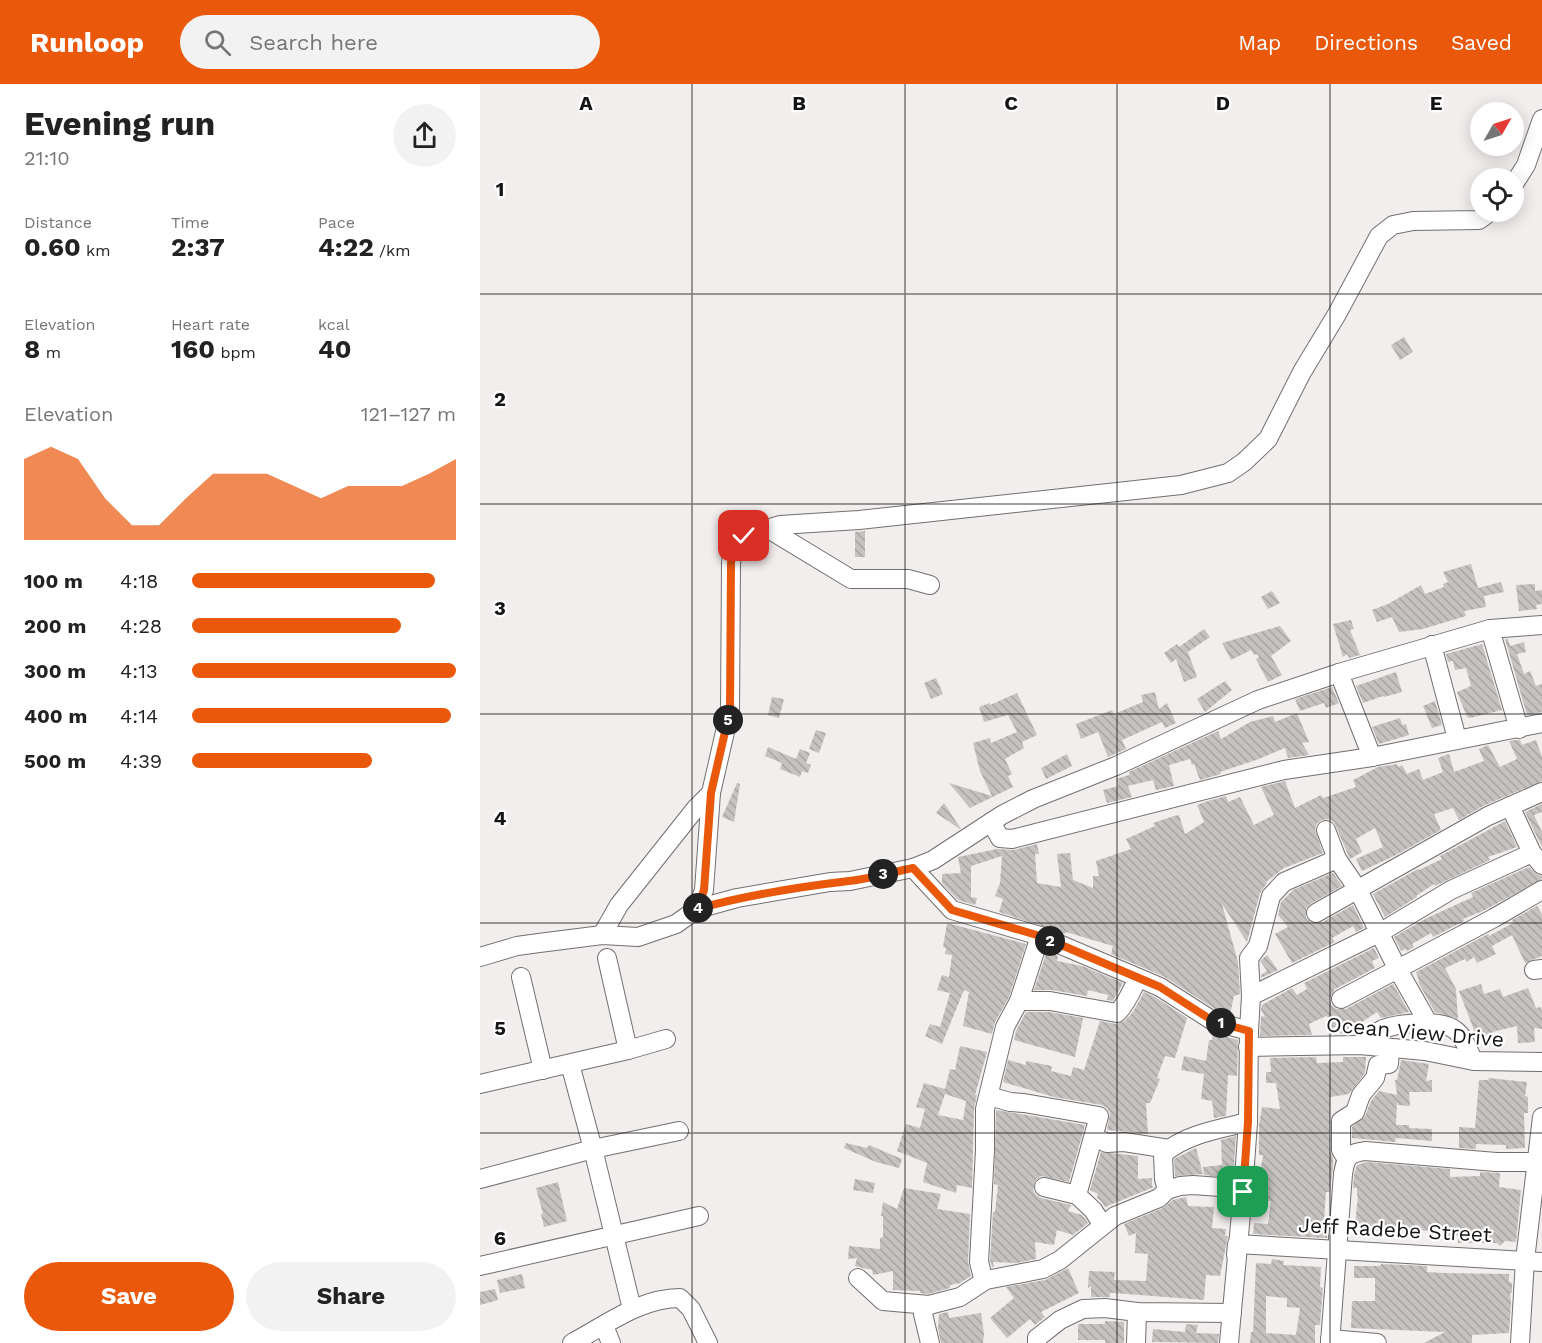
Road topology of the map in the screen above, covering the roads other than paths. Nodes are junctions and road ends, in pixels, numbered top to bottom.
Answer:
1 (1542, 119) edge
2 (1524, 168) edge
3 (1470, 220) edge
4 (767, 528) junction
5 (930, 585) dead end
6 (1542, 625) edge
7 (1490, 628) junction
8 (1432, 645) junction
9 (1340, 673) junction
10 (1542, 723) edge
11 (1520, 729) junction
12 (1456, 740) junction
13 (1372, 757) junction
14 (1542, 792) edge
15 (711, 793) junction
16 (1510, 806) junction
17 (991, 822) junction
18 (1326, 830) dead end
19 (1337, 859) junction
20 (1537, 859) edge
21 (913, 868) junction
22 (1358, 888) junction
23 (1542, 890) edge
24 (697, 909) junction
25 (1316, 913) dead end
26 (1381, 932) junction
27 (602, 935) junction
28 (1040, 936) junction
29 (480, 957) edge
30 (607, 958) dead end
31 (1397, 968) junction
32 (521, 977) dead end
33 (1138, 978) junction
34 (1251, 996) junction
35 (1341, 999) dead end
36 (1019, 1001) junction
37 (1426, 1022) junction
38 (666, 1039) dead end
39 (1249, 1039) junction
40 (1360, 1045) junction
41 (1389, 1048) junction
42 (628, 1050) junction
43 (1474, 1061) junction
44 (1542, 1062) edge
45 (570, 1064) junction
46 (543, 1070) junction
47 (480, 1084) edge
48 (989, 1096) junction
49 (1542, 1117) edge
50 (1248, 1122) junction
51 (679, 1131) dead end
52 (1094, 1137) junction
53 (593, 1149) junction
54 (1168, 1149) junction
55 (1346, 1158) junction
56 (1538, 1162) junction
57 (480, 1179) edge
58 (1044, 1187) dead end
59 (1167, 1190) junction
60 (1243, 1192) junction
61 (1077, 1195) junction
62 (699, 1216) dead end
63 (1102, 1224) junction
64 (613, 1234) junction
65 (1237, 1244) junction
66 (1338, 1250) junction
67 (1534, 1261) edge
68 (480, 1266) edge
69 (858, 1278) dead end
70 (986, 1281) junction
71 (929, 1305) junction
72 (632, 1310) junction
73 (1137, 1312) junction
74 (1232, 1313) junction
75 (607, 1335) edge
76 (1032, 1341) edge
77 (1330, 1341) edge
78 (572, 1343) edge
79 (708, 1343) edge
80 (930, 1343) edge
81 (1136, 1343) edge
82 (1229, 1343) edge
83 (1377, 1343) edge
84 (1520, 1343) edge

1 - 2 street
3 - 4 street
4 - 5 street
4 - 15 street
6 - 7 street
7 - 8 street
7 - 11 street
8 - 9 street
8 - 12 street
9 - 13 street
9 - 17 street
10 - 11 street
11 - 12 street
12 - 13 street
13 - 17 street
14 - 16 street
15 - 24 street
15 - 27 street
16 - 20 street
16 - 22 street
17 - 21 street
18 - 19 street
19 - 22 street
19 - 34 street
20 - 26 street
21 - 24 street
21 - 28 street, Ocean View Drive
22 - 25 street
22 - 26 street
23 - 31 street
24 - 27 street
26 - 31 street
26 - 34 street
27 - 29 street
28 - 33 street, Ocean View Drive
28 - 36 street
30 - 42 street
31 - 35 street
31 - 37 street
32 - 46 street
33 - 36 street
33 - 39 street, Ocean View Drive
34 - 39 street
36 - 48 street
37 - 40 street
37 - 43 street
38 - 42 street
39 - 40 street, Ocean View Drive
39 - 50 street
40 - 41 street, Ocean View Drive
41 - 43 street, Ocean View Drive
41 - 55 street
42 - 45 street
43 - 44 street, Ocean View Drive
45 - 46 street
45 - 53 street
46 - 47 street
48 - 52 street
48 - 70 street
49 - 56 street
50 - 54 street
50 - 60 street
51 - 53 street
52 - 54 street
52 - 61 street
53 - 57 street
53 - 64 street
54 - 59 street
55 - 56 street
55 - 66 street
56 - 67 street
58 - 61 street
59 - 60 street
59 - 63 street
60 - 65 street
61 - 63 street
62 - 64 street
63 - 70 street
64 - 68 street
64 - 72 street
65 - 66 street, Jeff Radebe Street
65 - 74 street
65 - 82 street
66 - 67 street, Jeff Radebe Street
66 - 77 street
67 - 84 street
69 - 71 street
70 - 71 street
71 - 80 street
72 - 75 street
72 - 79 street
73 - 74 street
73 - 76 street
73 - 81 street
74 - 82 street
75 - 78 street
77 - 83 street

